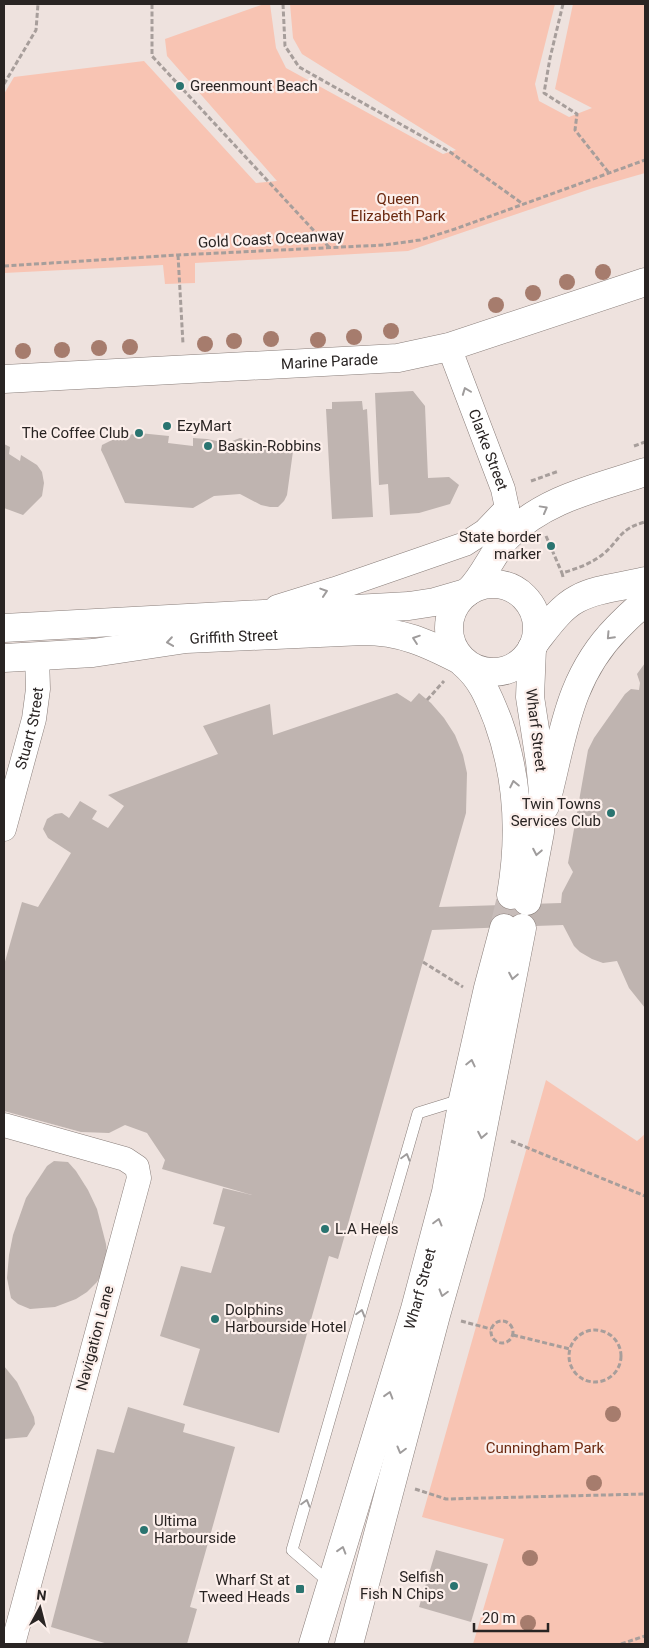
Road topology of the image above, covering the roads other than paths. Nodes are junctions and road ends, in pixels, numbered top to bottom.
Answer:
1 (645, 282) edge
2 (449, 347) junction
3 (4, 379) edge
4 (645, 472) edge
5 (507, 508) junction
6 (496, 553) junction
7 (645, 582) edge
8 (467, 592) junction
9 (645, 603) edge
10 (244, 615) junction
11 (9, 627) edge
12 (534, 644) junction
13 (37, 656) junction
14 (4, 658) edge
15 (456, 665) junction
16 (542, 818) junction
17 (4, 828) edge
18 (516, 915) junction
19 (463, 1099) junction
20 (4, 1125) edge
21 (332, 1584) junction
22 (13, 1644) edge
23 (313, 1644) edge
24 (349, 1644) edge

1 - 2 main road, Marine Parade
2 - 3 main road, Marine Parade
5 -> 2 street, Clarke Street
6 -> 4 main road
5 - 6 street, Clarke Street
10 -> 5 street, Griffith Street
6 - 8 main road
7 - 12 main road
8 - 10 main road, Griffith Street
8 - 12 main road
8 - 15 main road
9 -> 16 main road
10 - 11 main road, Griffith Street
11 - 13 main road
12 - 15 main road
12 - 16 main road, Wharf Street
13 - 14 main road, Griffith Street
15 -> 13 main road, Griffith Street
13 - 17 street, Stuart Street
18 -> 15 main road, Wharf Street
16 -> 18 main road, Wharf Street
19 -> 18 main road, Wharf Street
18 -> 24 main road, Wharf Street
21 -> 19 main road, Wharf Street
21 -> 19 lane
20 - 22 street, Navigation Lane
21 - 23 main road, Wharf Street

